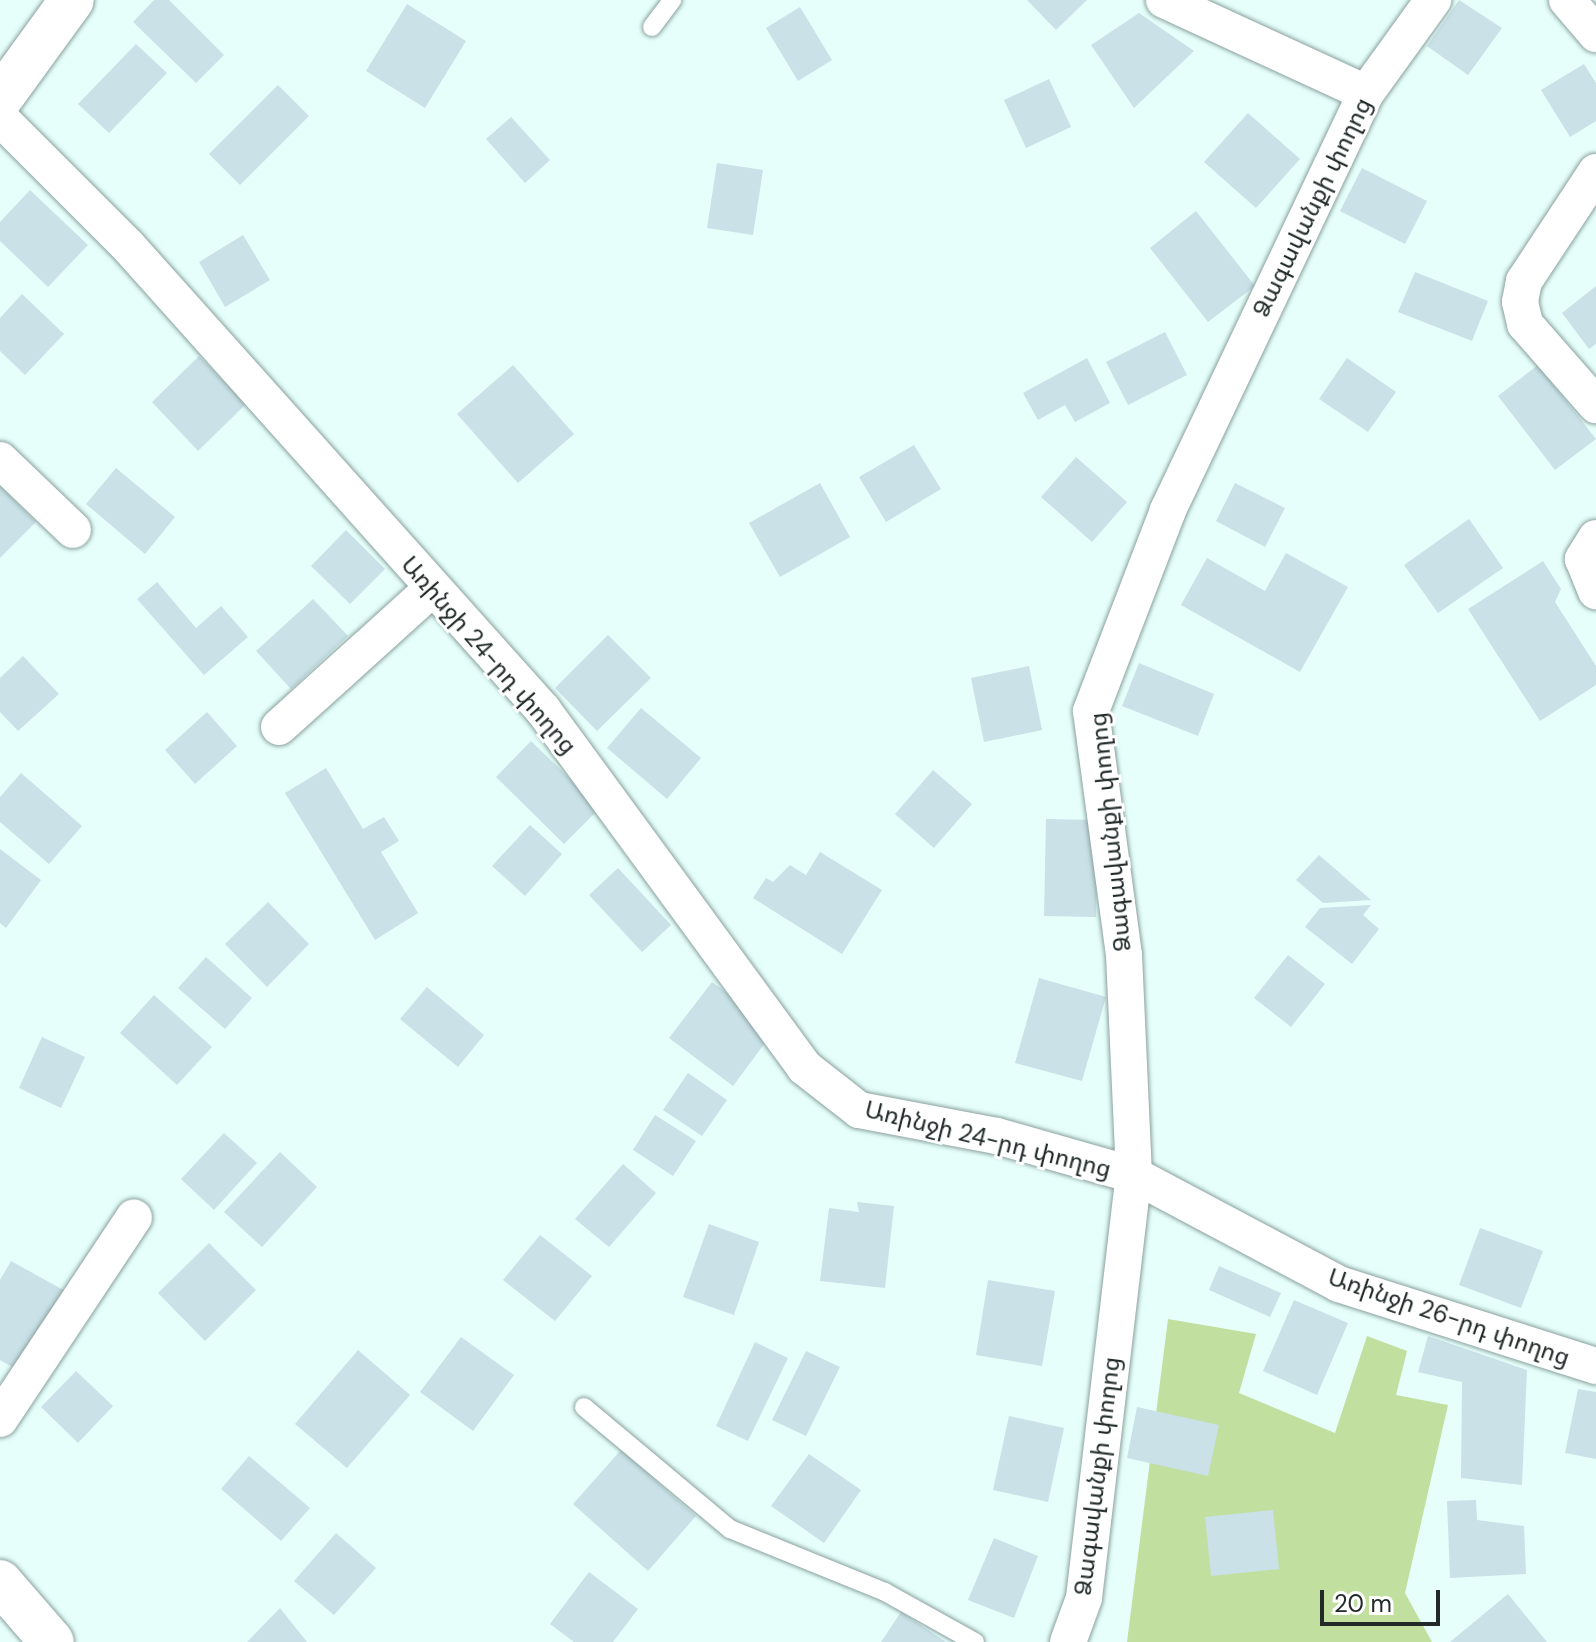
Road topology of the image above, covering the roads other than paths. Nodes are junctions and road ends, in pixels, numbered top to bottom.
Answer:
1 (72, 0) edge
2 (672, 0) edge
3 (1164, 0) edge
4 (1433, 0) edge
5 (1567, 0) edge
6 (652, 27) dead end
7 (1596, 34) edge
8 (1366, 93) junction
9 (0, 99) edge
10 (0, 118) edge
11 (1596, 172) edge
12 (1596, 405) edge
13 (0, 460) edge
14 (73, 530) dead end
15 (1596, 538) edge
16 (433, 588) junction
17 (1596, 591) edge
18 (279, 727) dead end
19 (1134, 1175) junction
20 (134, 1217) dead end
21 (1596, 1366) edge
22 (584, 1407) dead end
23 (0, 1419) edge
24 (0, 1582) edge
25 (52, 1642) edge
26 (975, 1642) edge
27 (1068, 1642) edge

1 - 9 street
2 - 6 lane
3 - 8 street
4 - 8 street, Ձագավանքի փողոց
5 - 7 street
8 - 19 street, Ձագավանքի փողոց
10 - 16 street, Առինջի 24-րդ փողոց
11 - 12 street
13 - 14 street
15 - 17 street
16 - 18 street
16 - 19 street, Առինջի 24-րդ փողոց
19 - 21 street, Առինջի 26-րդ փողոց
19 - 27 street, Ձագավանքի փողոց
20 - 23 street
22 - 26 lane
24 - 25 street

